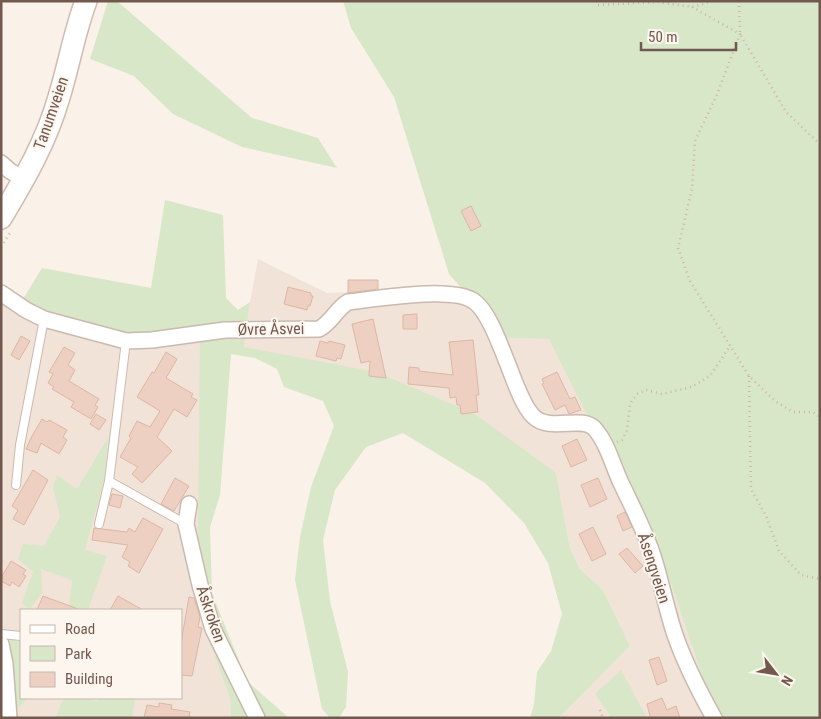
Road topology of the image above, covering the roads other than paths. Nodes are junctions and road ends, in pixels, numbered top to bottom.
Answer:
1 (86, 1) edge
2 (1, 163) edge
3 (24, 179) junction
4 (1, 218) edge
5 (1, 294) edge
6 (44, 319) junction
7 (126, 341) junction
8 (586, 423) joint
9 (109, 481) junction
10 (16, 485) dead end
11 (189, 504) dead end
12 (99, 524) dead end
13 (186, 524) junction
14 (1, 634) edge
15 (20, 636) edge
16 (1, 644) edge
17 (9, 718) edge
18 (257, 718) edge
19 (714, 718) edge

1 - 3 main road, Tanumveien
2 - 3 street
3 - 4 main road, Tanumveien
5 - 6 street, Øvre Åsvei
6 - 7 street, Øvre Åsvei
6 - 10 lane
7 - 8 street, Øvre Åsvei
7 - 9 lane
8 - 19 street, Åsengveien
9 - 12 lane
9 - 13 lane
11 - 13 street, Åskroken
13 - 18 street, Åskroken
14 - 15 lane
16 - 17 street

